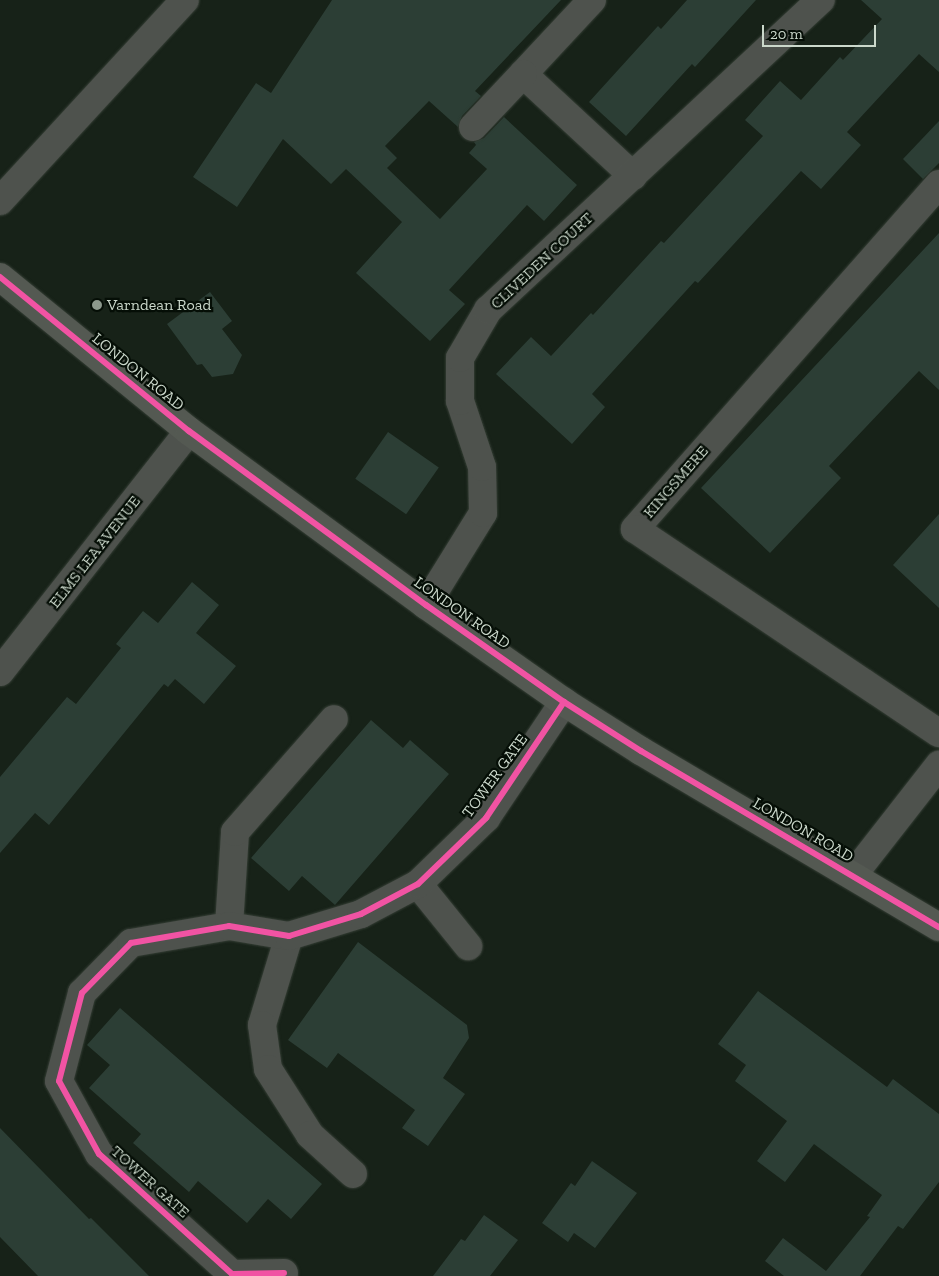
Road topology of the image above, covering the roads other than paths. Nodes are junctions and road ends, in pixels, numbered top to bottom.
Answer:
1 (185, 0) edge
2 (592, 0) edge
3 (821, 0) edge
4 (523, 74) junction
5 (473, 127) dead end
6 (633, 176) junction
7 (939, 184) edge
8 (0, 201) edge
9 (0, 277) edge
10 (189, 431) junction
11 (426, 605) junction
12 (0, 672) edge
13 (564, 702) junction
14 (334, 719) dead end
15 (939, 733) edge
16 (939, 766) edge
17 (853, 875) junction
18 (418, 884) junction
19 (229, 926) junction
20 (939, 927) edge
21 (289, 936) junction
22 (468, 946) dead end
23 (353, 1174) dead end
24 (284, 1273) dead end

1 - 8 street
2 - 4 street
3 - 6 street, CLIVEDEN COURT
4 - 5 street
4 - 6 street
6 - 11 street, CLIVEDEN COURT
7 - 15 street, KINGSMERE
9 - 10 highway, LONDON ROAD
10 - 11 highway, LONDON ROAD
10 - 12 street, ELMS LEA AVENUE
11 - 13 highway, LONDON ROAD
13 - 17 highway, LONDON ROAD
13 - 18 street, TOWER GATE
14 - 19 street
16 - 17 street
17 - 20 highway, LONDON ROAD
18 - 21 street, TOWER GATE
18 - 22 street
19 - 21 street, TOWER GATE
19 - 24 street, TOWER GATE
21 - 23 street

